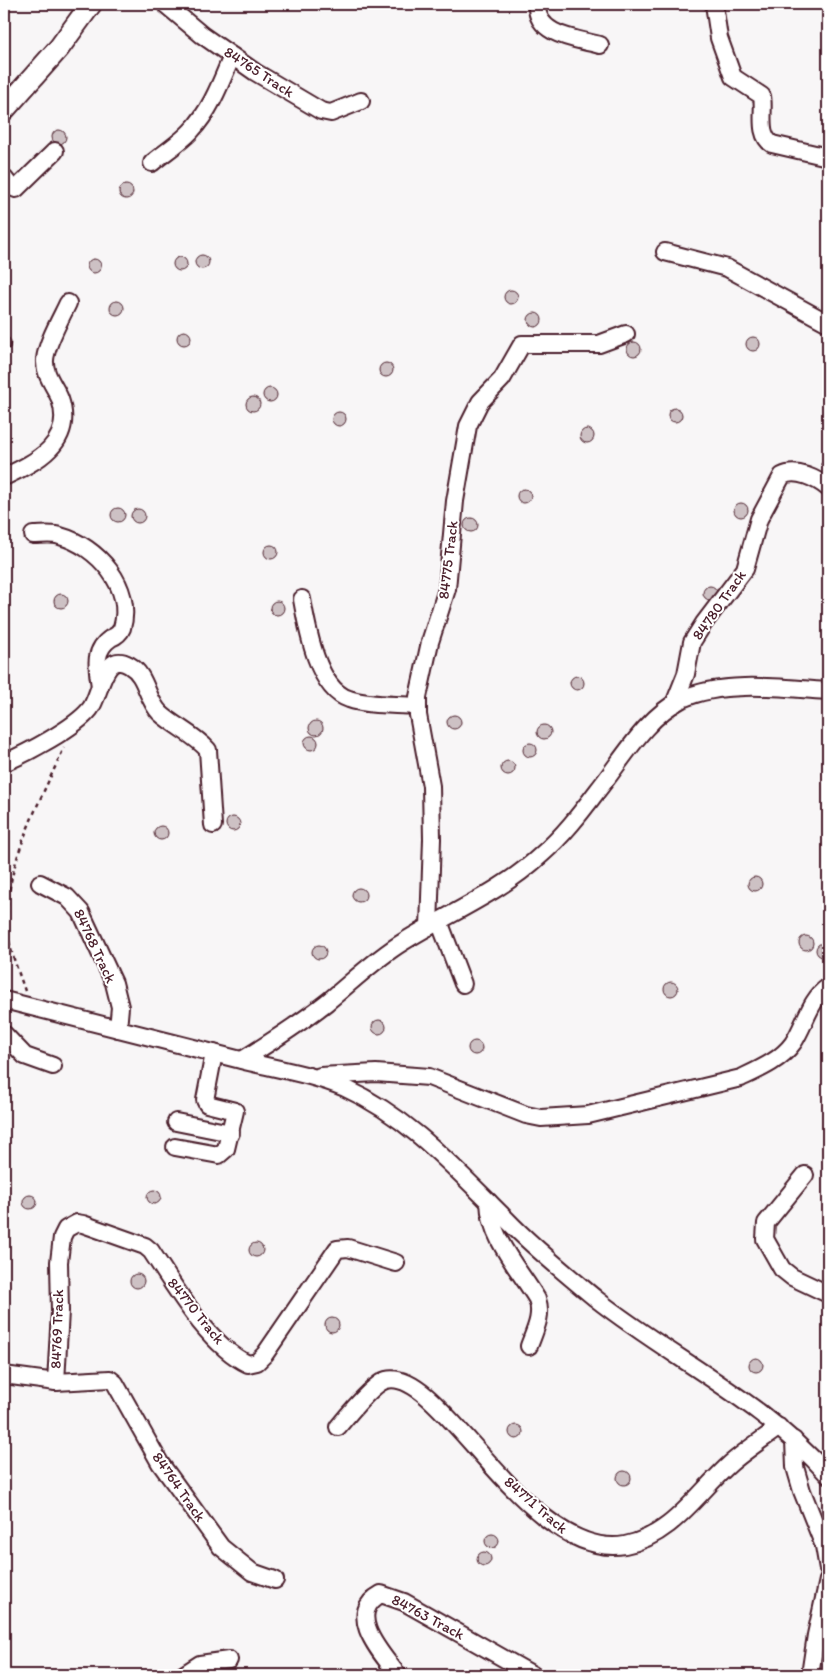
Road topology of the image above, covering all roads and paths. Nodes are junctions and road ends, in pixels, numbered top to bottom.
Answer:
1 (91, 4) edge
2 (165, 4) edge
3 (537, 4) edge
4 (714, 4) edge
5 (600, 45) dead end
6 (232, 56) junction
7 (361, 101) dead end
8 (4, 110) edge
9 (55, 151) dead end
10 (828, 157) edge
11 (152, 163) dead end
12 (4, 178) edge
13 (665, 252) dead end
14 (68, 303) dead end
15 (828, 322) edge
16 (626, 334) dead end
17 (4, 477) edge
18 (828, 488) edge
19 (33, 535) dead end
20 (302, 599) dead end
21 (100, 689) junction
22 (828, 691) edge
23 (674, 704) junction
24 (417, 706) junction
25 (73, 725) junction
26 (4, 763) edge
27 (213, 825) dead end
28 (40, 883) dead end
29 (434, 924) junction
30 (463, 984) dead end
31 (828, 987) edge
32 (4, 1000) edge
33 (29, 1006) junction
34 (118, 1029) junction
35 (4, 1034) edge
36 (214, 1053) junction
37 (242, 1060) junction
38 (53, 1066) dead end
39 (312, 1077) junction
40 (176, 1122) dead end
41 (231, 1132) junction
42 (174, 1147) dead end
43 (805, 1175) dead end
44 (489, 1202) junction
45 (68, 1227) joint
46 (396, 1263) dead end
47 (828, 1294) edge
48 (529, 1346) dead end
49 (4, 1375) edge
50 (56, 1382) junction
51 (338, 1427) dead end
52 (779, 1427) junction
53 (794, 1440) junction
54 (828, 1475) edge
55 (828, 1569) edge
56 (275, 1580) dead end
57 (828, 1580) edge
58 (229, 1660) dead end
59 (183, 1675) edge
60 (398, 1675) edge
61 (532, 1675) edge
62 (810, 1675) edge

1 - 8 main road
2 - 6 street, 84765 Track
3 - 5 street
4 - 10 street
6 - 7 street, 84765 Track
6 - 11 street
9 - 12 street
13 - 15 street
14 - 17 street
16 - 24 street, 84775 Track
18 - 23 street, 84780 Track
19 - 21 street
20 - 24 street
21 - 25 street
21 - 27 street
22 - 23 street
23 - 29 street
24 - 29 street, 84775 Track
25 - 26 street
25 - 33 path
28 - 34 street, 84768 Track
29 - 30 street
29 - 37 street
31 - 39 street
32 - 33 street
33 - 34 street
34 - 36 street
35 - 38 street
36 - 37 street
36 - 41 street
37 - 39 street
39 - 44 street
40 - 41 street
41 - 42 street
43 - 47 street
44 - 48 street
44 - 52 street
45 - 46 street, 84770 Track
45 - 50 street, 84769 Track
49 - 50 street, 84769 Track
50 - 56 street, 84764 Track
51 - 52 street, 84771 Track
52 - 53 street
53 - 54 street
53 - 55 street
57 - 62 street
58 - 59 street
60 - 61 street, 84763 Track

